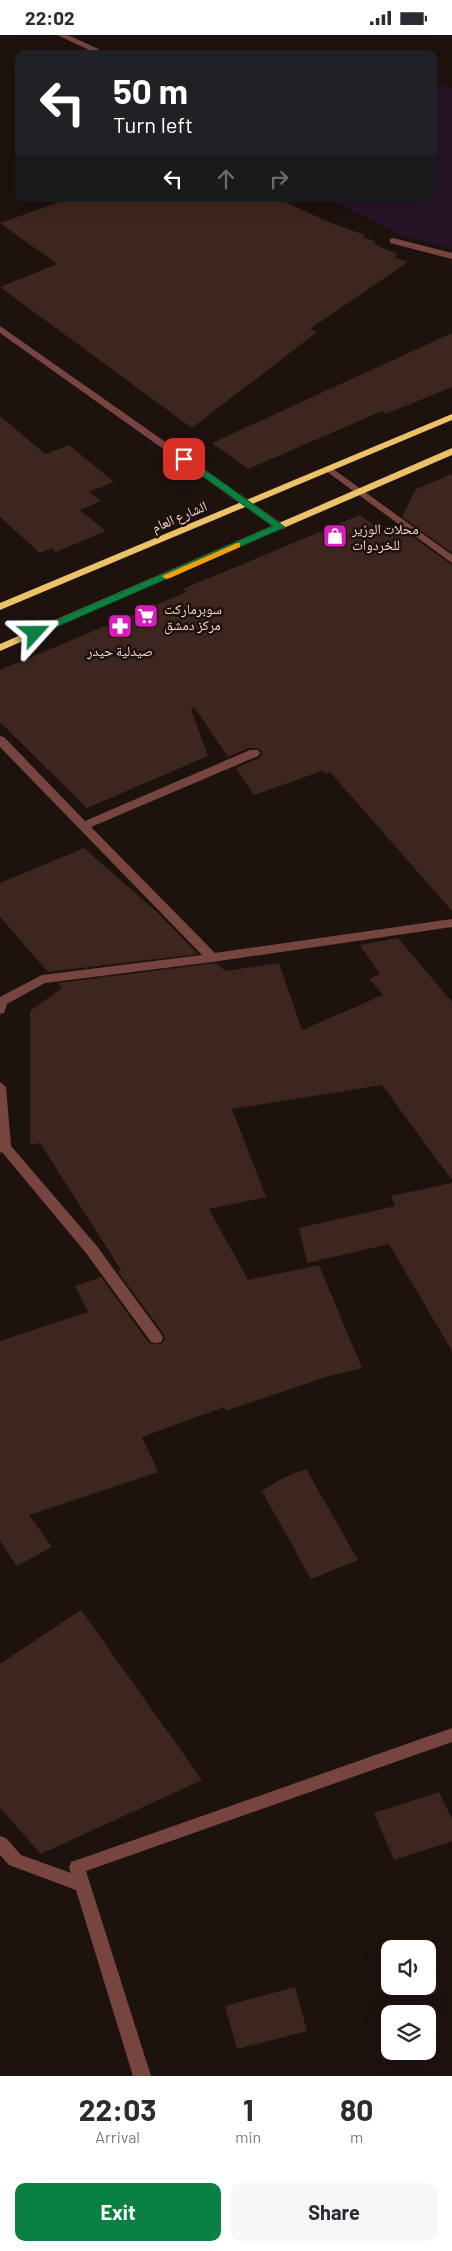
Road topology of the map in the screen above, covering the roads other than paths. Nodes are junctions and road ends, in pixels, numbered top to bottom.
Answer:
1 (61, 35) edge
2 (96, 50) edge
3 (393, 241) dead end
4 (452, 256) edge
5 (0, 329) edge
6 (452, 417) edge
7 (452, 451) edge
8 (329, 469) junction
9 (359, 492) junction
10 (246, 503) junction
11 (280, 527) junction
12 (452, 560) edge
13 (0, 607) edge
14 (0, 648) edge
15 (0, 740) edge
16 (254, 753) dead end
17 (84, 825) junction
18 (452, 923) edge
19 (212, 958) junction
20 (0, 1011) edge
21 (0, 1087) edge
22 (3, 1147) edge
23 (156, 1339) dead end
24 (452, 1735) edge
25 (0, 1843) edge
26 (83, 1885) junction
27 (142, 2076) edge

1 - 2 street
3 - 4 street
5 - 10 street
6 - 8 main road, الشارع العام
7 - 9 main road
8 - 9 street
8 - 10 main road, الشارع العام
9 - 11 main road
9 - 12 street
10 - 11 street
10 - 13 main road, الشارع العام
11 - 14 main road
15 - 17 street
16 - 17 street
17 - 19 street
18 - 19 street
19 - 20 street
21 - 22 street
22 - 23 street
24 - 26 street
25 - 26 street
26 - 27 street

